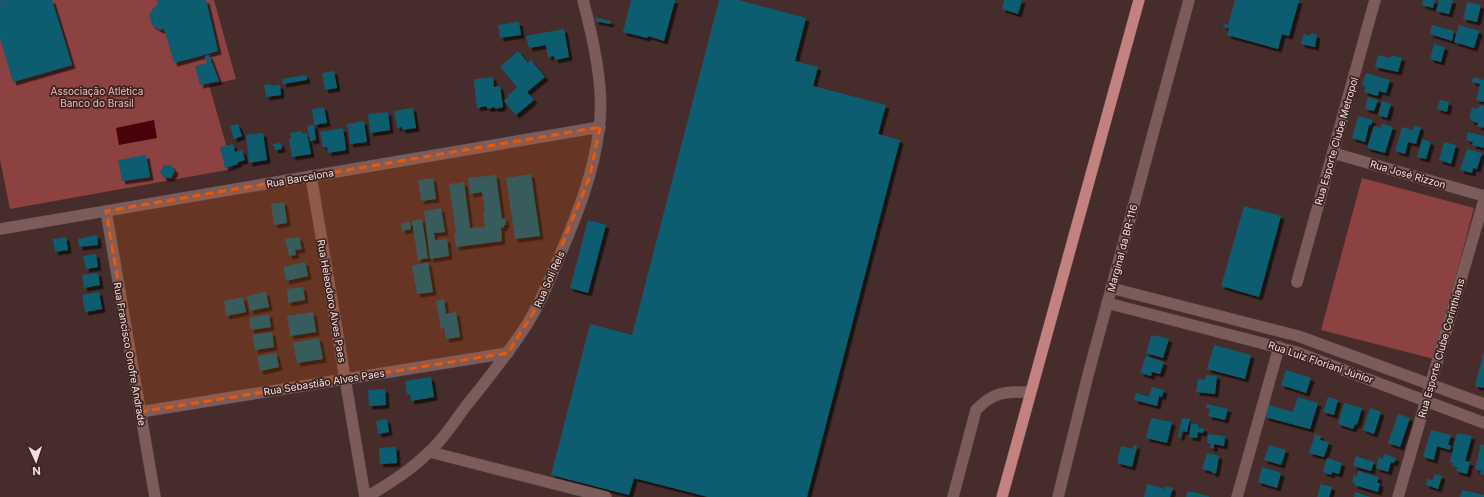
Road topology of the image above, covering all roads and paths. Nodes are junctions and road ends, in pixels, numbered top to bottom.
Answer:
1 (583, 0) edge
2 (1139, 0) edge
3 (1189, 0) edge
4 (1375, 0) edge
5 (600, 127) junction
6 (1333, 153) junction
7 (311, 176) junction
8 (1484, 196) edge
9 (1484, 200) edge
10 (106, 211) junction
11 (0, 229) edge
12 (1297, 282) dead end
13 (1111, 288) junction
14 (1107, 303) junction
15 (1279, 347) junction
16 (508, 353) junction
17 (345, 379) junction
18 (1430, 384) junction
19 (1030, 392) junction
20 (1426, 400) junction
21 (1484, 404) edge
22 (140, 412) junction
23 (1484, 423) edge
24 (430, 452) junction
25 (155, 497) edge
26 (366, 497) edge
27 (606, 497) edge
28 (953, 497) edge
29 (1002, 497) edge
30 (1058, 497) edge
31 (1237, 497) edge
32 (1398, 497) edge

1 - 5 street, Rua Soli Reis
2 - 19 highway
3 - 13 street, Marginal da BR-116
4 - 6 street, Rua Esporte Clube Metropol
5 - 7 street, Rua Barcelona
5 - 16 street, Rua Soli Reis
6 - 8 street, Rua José Rizzon
6 - 12 street, Rua Esporte Clube Metropol
7 - 10 street, Rua Barcelona
7 - 17 street, Rua Heleodoro Alves Paes
9 - 18 street, Rua Esporte Clube Corinthians
10 - 11 street, Rua Barcelona
10 - 22 street, Rua Francisco Onofre Andrade
13 - 14 street, Marginal da BR-116
13 - 18 street, Rua Luiz Floriani Júnior
14 - 15 street, Rua Luiz Floriani Júnior
14 - 30 street, Marginal da BR-116
15 - 20 street, Rua Luiz Floriani Júnior
15 - 31 street
16 - 17 street, Rua Sebastião Alves Paes
16 - 24 street, Rua Soli Reis
17 - 22 street, Rua Sebastião Alves Paes
17 - 26 street, Rua Heleodoro Alves Paes
18 - 20 street, Rua Esporte Clube Corinthians
18 - 21 street, Rua Luiz Floriani Júnior
19 - 28 street
19 - 29 highway
20 - 23 street, Rua Luiz Floriani Júnior
20 - 32 street, Rua Esporte Clube Corinthians
22 - 25 street, Rua Francisco Onofre Andrade
24 - 26 street, Rua Soli Reis
24 - 27 street

